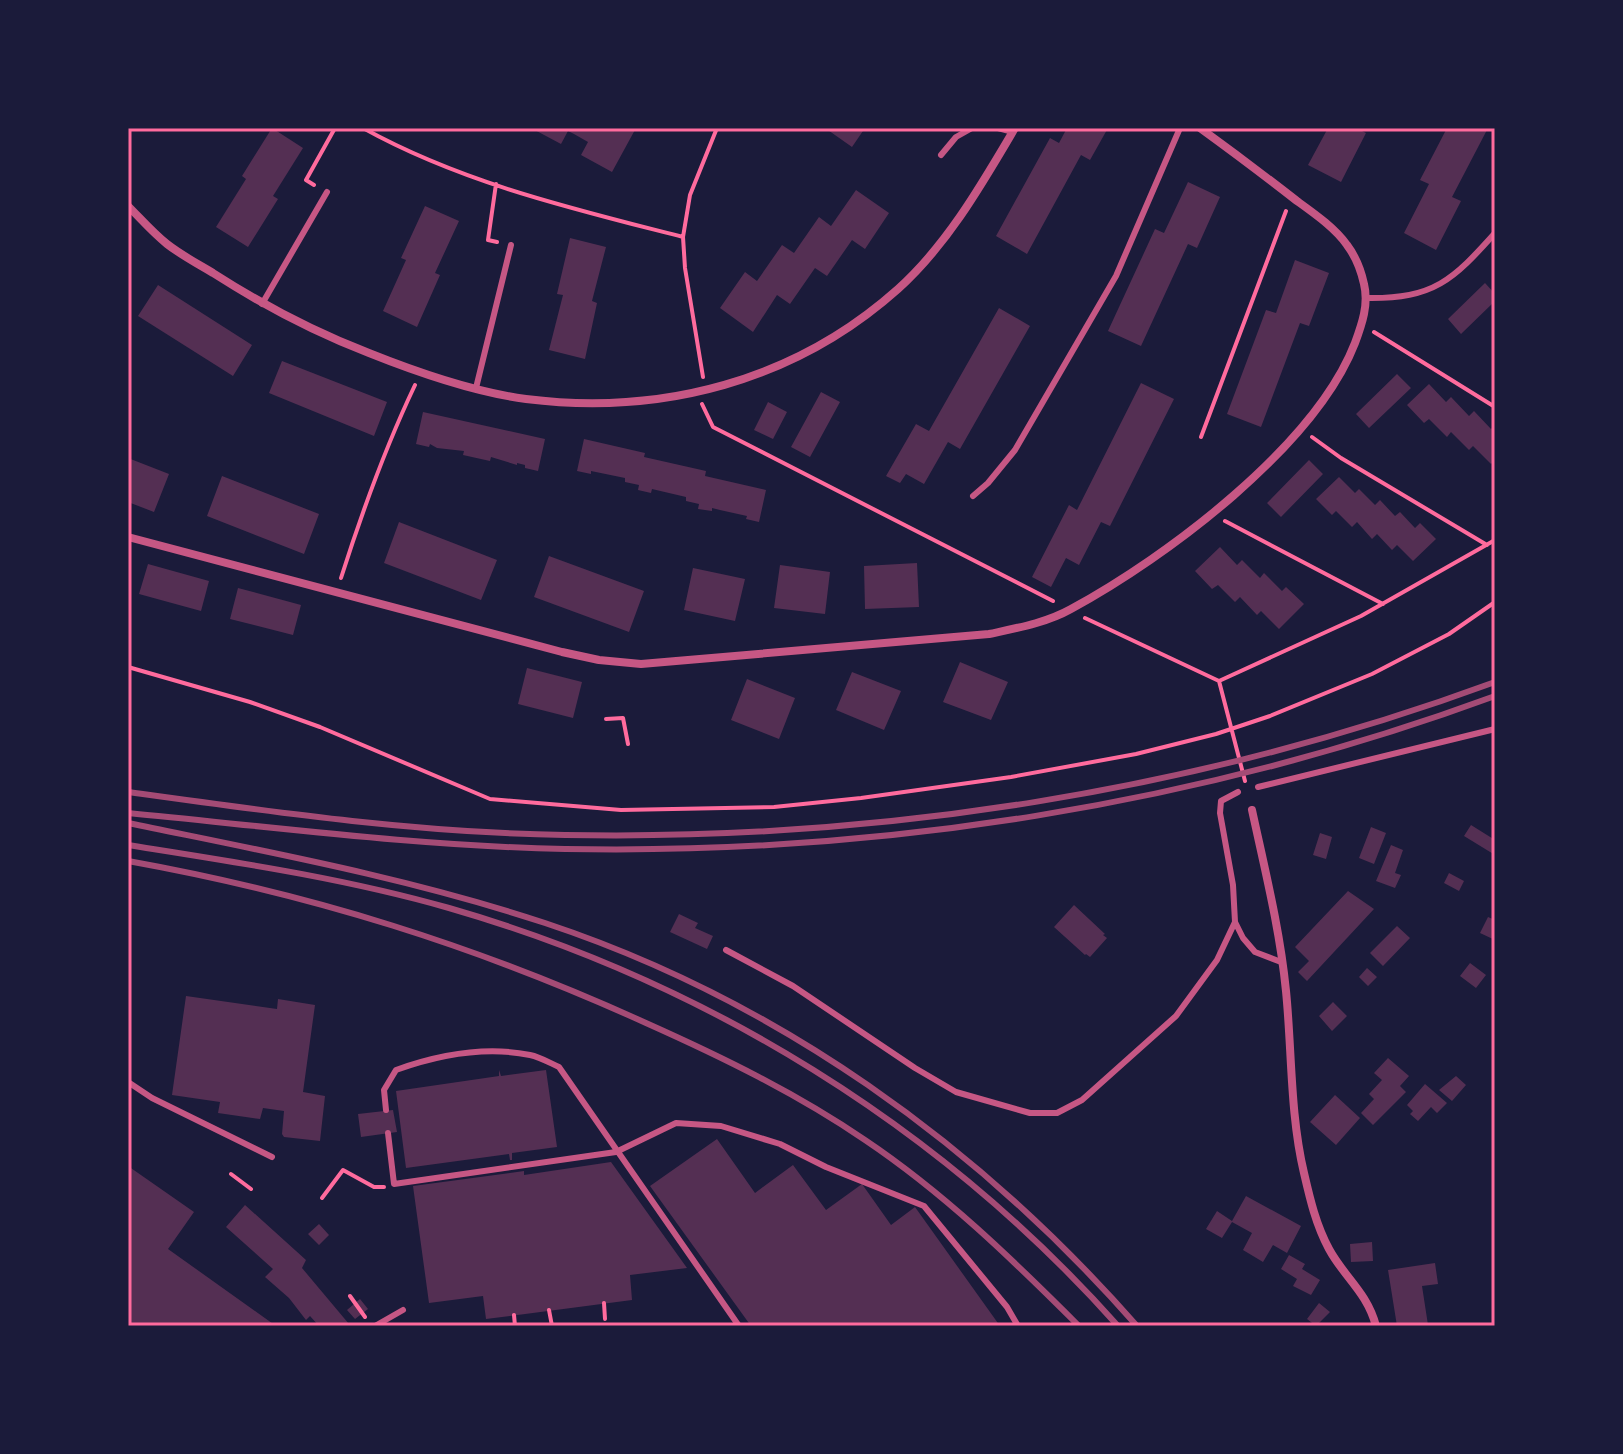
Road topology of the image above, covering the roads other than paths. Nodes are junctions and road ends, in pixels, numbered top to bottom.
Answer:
1 (972, 128) edge
2 (998, 128) edge
3 (1180, 128) edge
4 (1200, 128) edge
5 (1014, 130) edge
6 (941, 155) dead end
7 (327, 192) road end
8 (128, 206) edge
9 (1495, 233) edge
10 (511, 245) road end
11 (1367, 298) junction
12 (262, 304) junction
13 (476, 388) junction
14 (973, 496) dead end
15 (128, 537) edge
16 (1495, 729) edge
17 (1258, 787) dead end
18 (1238, 792) dead end
19 (1252, 810) road end
20 (1235, 922) junction
21 (726, 950) dead end
22 (1281, 962) junction
23 (128, 1082) edge
24 (386, 1110) dead end
25 (388, 1133) dead end
26 (616, 1152) junction
27 (272, 1157) dead end
28 (403, 1310) dead end
29 (375, 1326) edge
30 (739, 1326) edge
31 (1018, 1326) edge
32 (1376, 1326) edge

1 - 6 lane
2 - 5 lane
3 - 14 lane
4 - 11 street
5 - 13 street
7 - 12 lane
8 - 12 street
9 - 11 lane
10 - 13 lane
11 - 15 street
12 - 13 street
16 - 17 lane
18 - 20 lane
19 - 22 street
20 - 21 lane
20 - 22 lane
22 - 32 street
23 - 27 lane
24 - 26 lane
25 - 26 lane
26 - 30 lane
26 - 31 lane
28 - 29 lane

